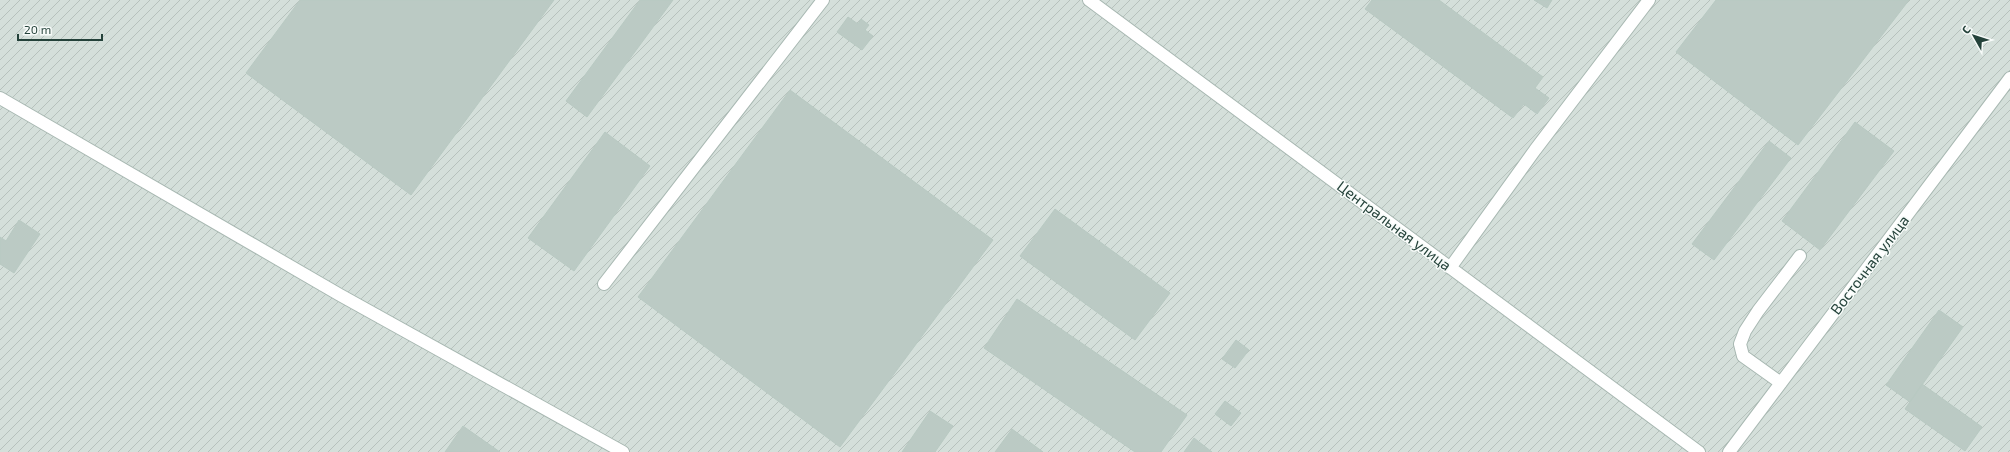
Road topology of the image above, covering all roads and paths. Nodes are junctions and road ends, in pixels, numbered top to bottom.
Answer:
1 (823, 0) edge
2 (1089, 0) edge
3 (1649, 0) edge
4 (2010, 78) edge
5 (0, 98) edge
6 (1800, 256) dead end
7 (1450, 268) junction
8 (604, 284) dead end
9 (1781, 383) junction
10 (623, 452) edge
11 (1699, 452) edge
12 (1729, 452) edge

1 - 8 street
2 - 7 street, Центральная улица
3 - 7 street
4 - 9 street, Восточная улица
5 - 10 street
6 - 9 street
7 - 11 street, Центральная улица
9 - 12 street, Восточная улица

